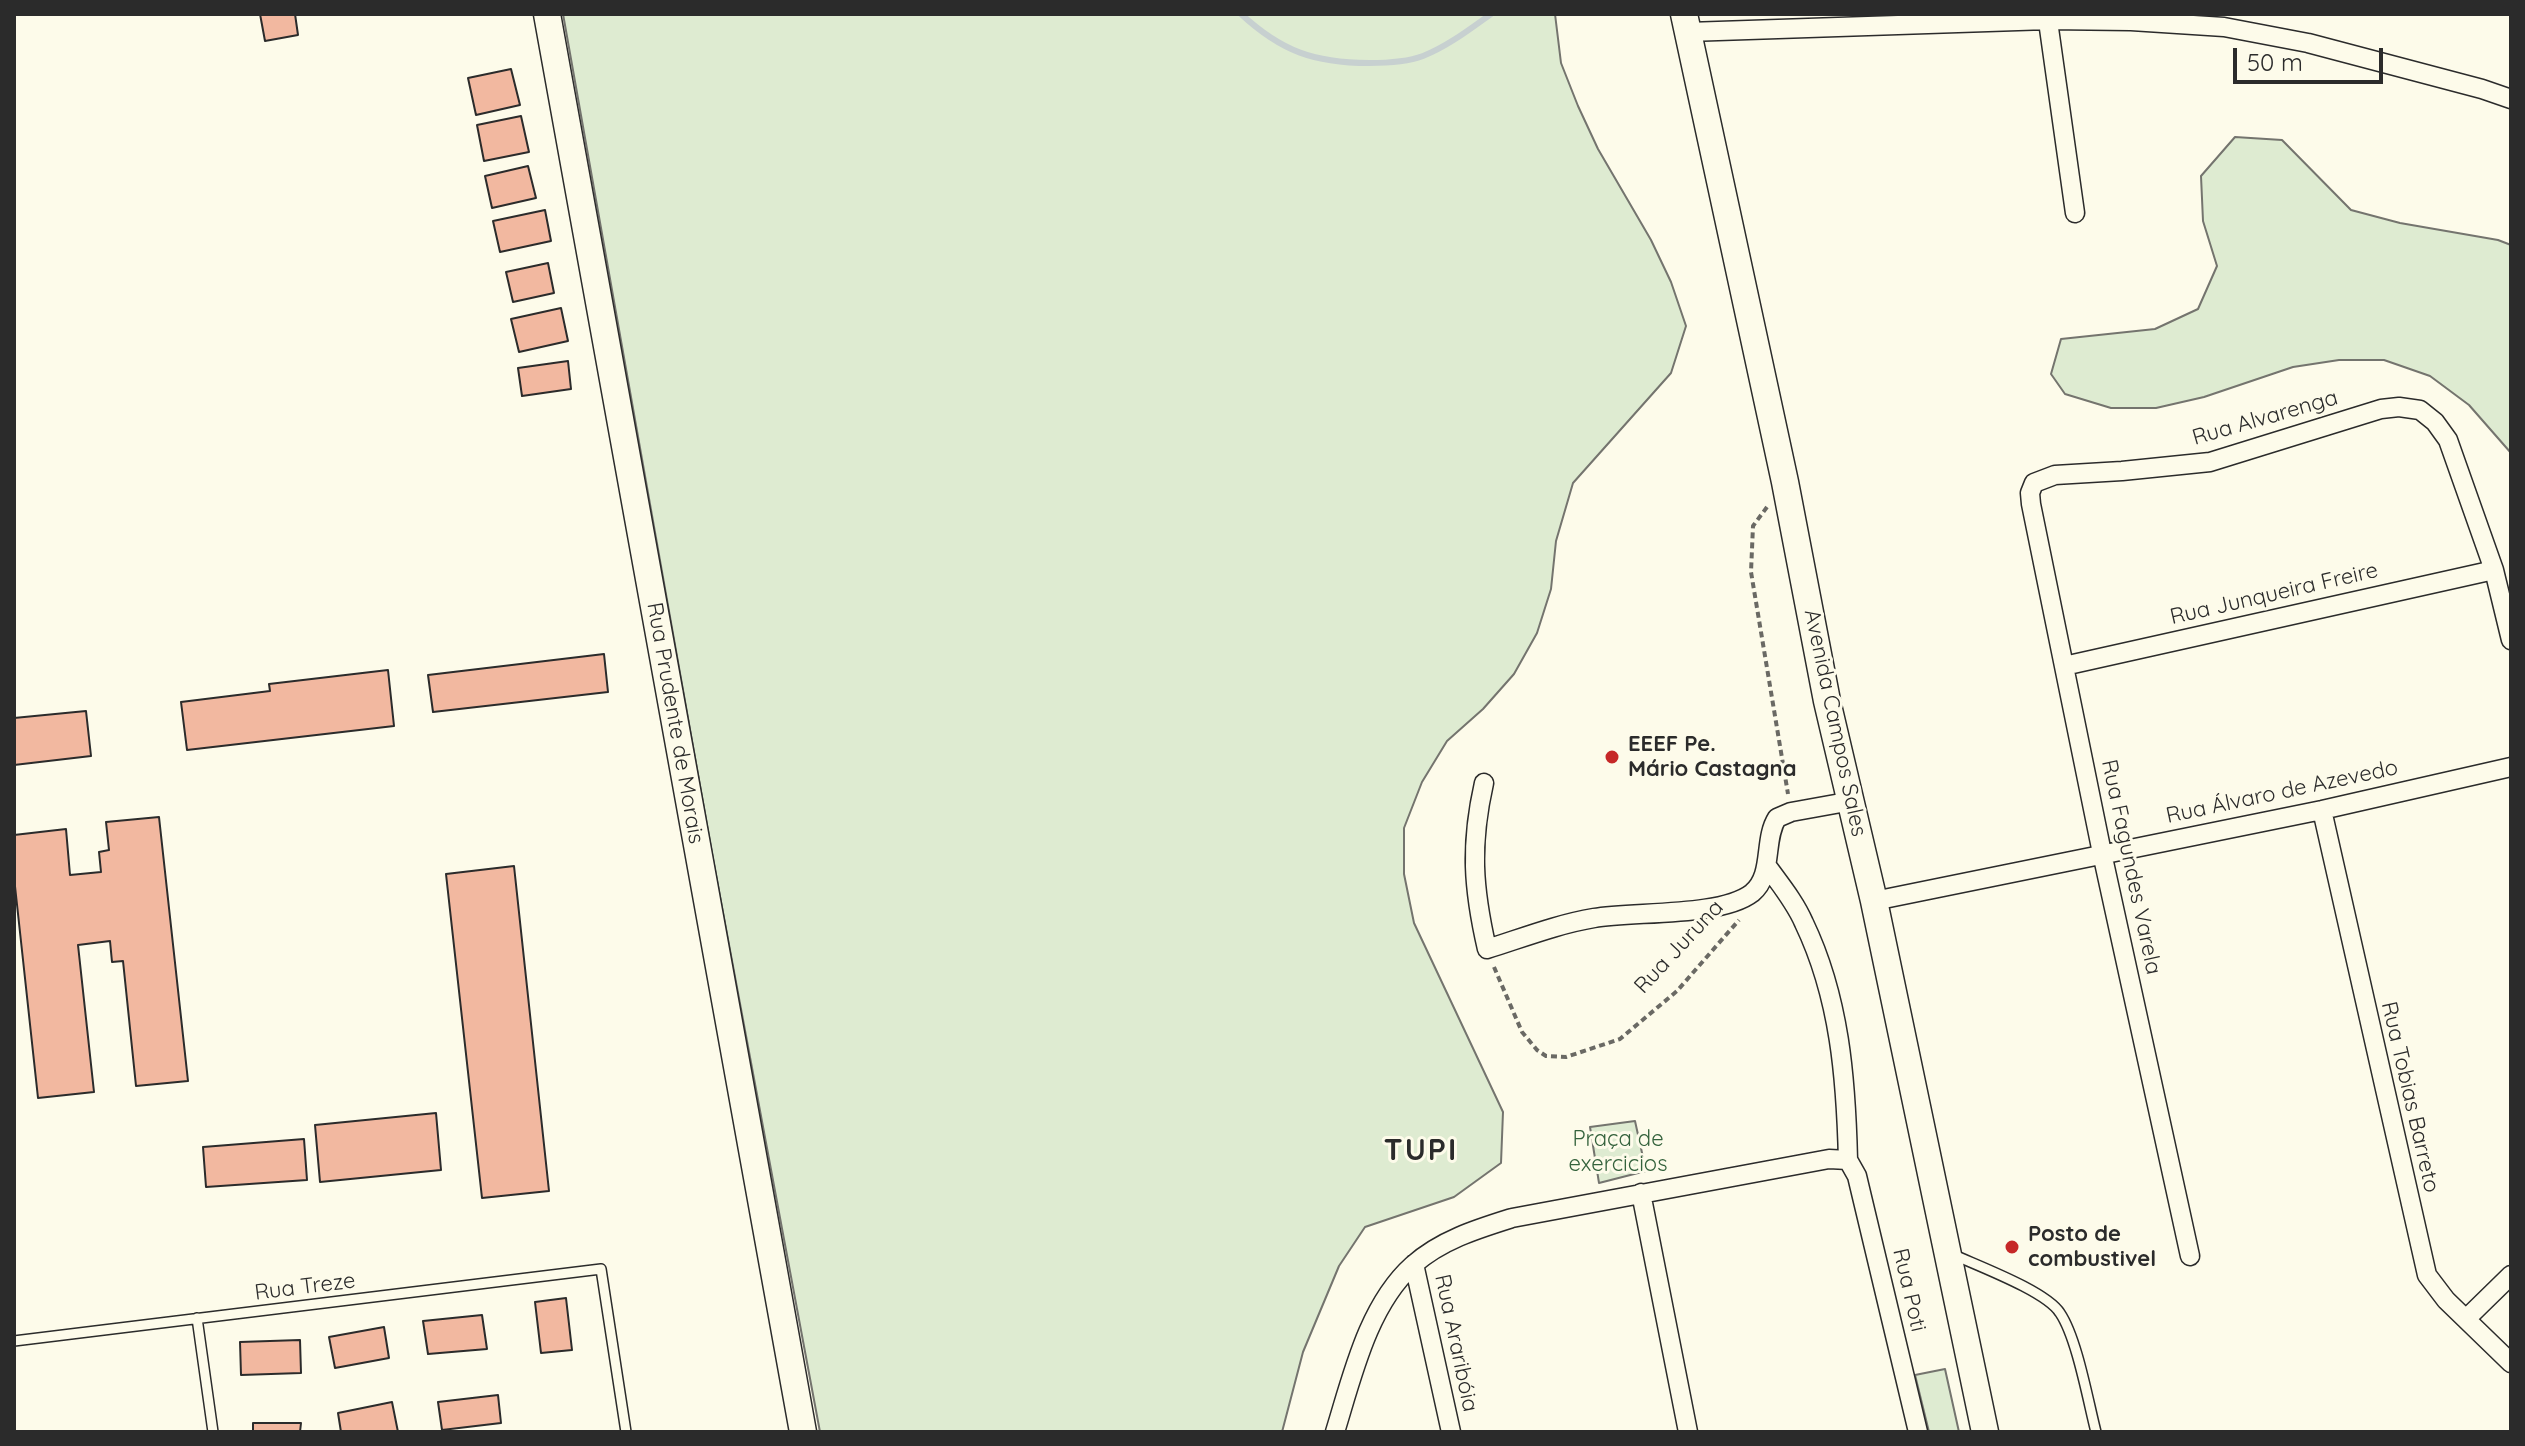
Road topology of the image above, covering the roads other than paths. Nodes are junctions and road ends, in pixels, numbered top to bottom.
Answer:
1 (547, 14) edge
2 (2048, 17) edge
3 (1686, 23) edge
4 (2511, 99) edge
5 (2075, 213) dead end
6 (2032, 488) joint
7 (2494, 570) junction
8 (2511, 640) edge
9 (2064, 666) junction
10 (2511, 767) edge
11 (1484, 783) dead end
12 (1852, 801) junction
13 (2322, 810) junction
14 (2102, 853) junction
15 (1767, 866) junction
16 (1874, 901) junction
17 (1848, 1160) junction
18 (1641, 1193) junction
19 (1949, 1253) junction
20 (2190, 1256) dead end
21 (1414, 1264) junction
22 (2511, 1275) edge
23 (197, 1318) junction
24 (2466, 1319) junction
25 (14, 1341) edge
26 (2511, 1363) edge
27 (2093, 1431) edge
28 (213, 1432) edge
29 (626, 1432) edge
30 (803, 1432) edge
31 (1335, 1432) edge
32 (1451, 1432) edge
33 (1688, 1432) edge
34 (1918, 1432) edge
35 (1985, 1432) edge

1 - 30 street, Rua Prudente de Morais
2 - 3 street
2 - 4 street
2 - 5 street
3 - 12 street, Avenida Campos Sales
6 - 7 street, Rua Alvarenga
6 - 9 street, Rua Fagundes Varela
7 - 8 street
7 - 9 street, Rua Junqueira Freire
9 - 14 street, Rua Fagundes Varela
10 - 13 street, Rua Álvaro de Azevedo
11 - 15 street
12 - 15 street
12 - 16 street, Avenida Campos Sales
13 - 14 street, Rua Álvaro de Azevedo
13 - 24 street, Rua Tobias Barreto
14 - 16 street, Rua Álvaro de Azevedo
14 - 20 street, Rua Fagundes Varela
15 - 17 street, Rua Poti
16 - 19 street, Avenida Campos Sales
17 - 18 street
17 - 34 street, Rua Poti
18 - 21 street
18 - 33 street
19 - 27 lane
19 - 35 street, Avenida Campos Sales
21 - 31 street
21 - 32 street, Rua Araribóia
22 - 24 street
23 - 25 lane, Rua Treze
23 - 28 lane
23 - 29 lane, Rua Treze
24 - 26 street, Rua Tobias Barreto

